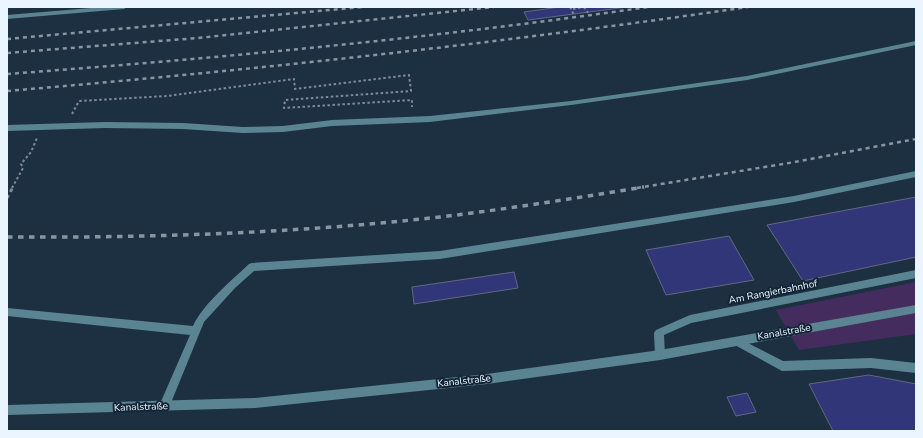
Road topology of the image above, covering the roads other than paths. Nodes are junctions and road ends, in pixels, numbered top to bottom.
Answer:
1 (60, 7) edge
2 (124, 7) edge
3 (58, 14) junction
4 (7, 17) edge
5 (916, 44) edge
6 (7, 128) edge
7 (916, 174) edge
8 (916, 274) edge
9 (916, 309) edge
10 (7, 312) edge
11 (196, 331) junction
12 (736, 341) junction
13 (660, 355) junction
14 (916, 368) edge
15 (164, 406) junction
16 (7, 410) edge

1 - 3 street
2 - 3 street
3 - 4 street
5 - 6 street
7 - 11 street
8 - 13 street, Am Rangierbahnhof
9 - 12 street, Kanalstraße
10 - 11 street
11 - 15 street
12 - 13 street, Kanalstraße
12 - 14 street
13 - 15 street, Kanalstraße
15 - 16 street, Kanalstraße

